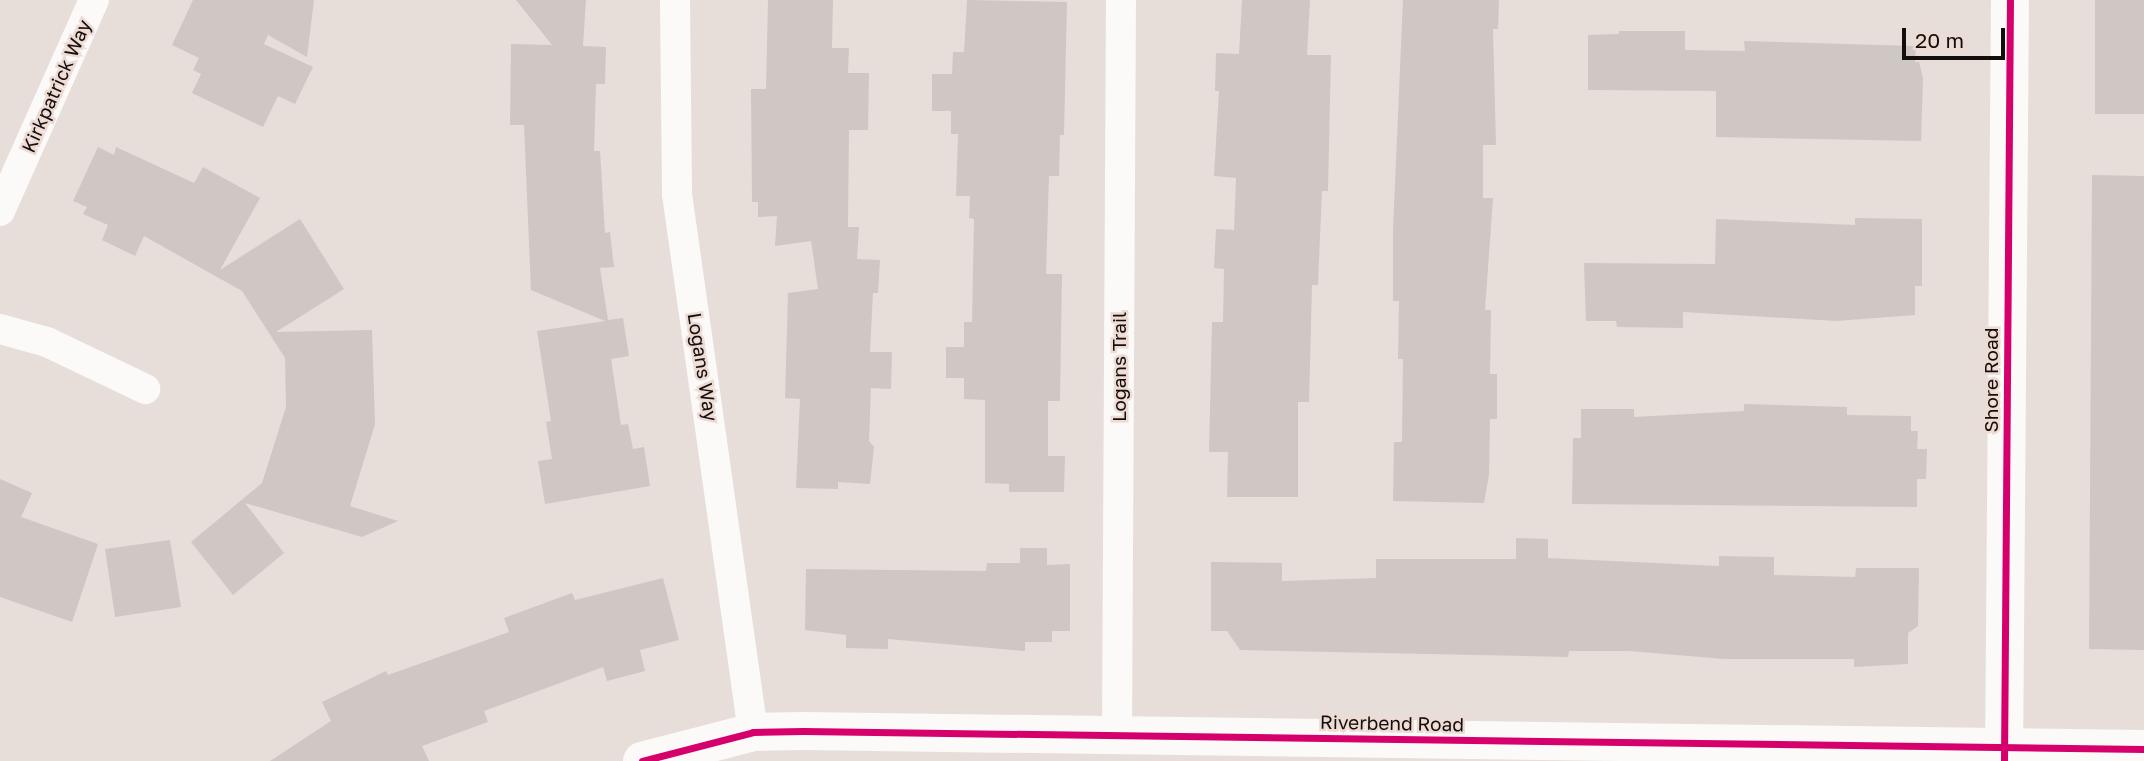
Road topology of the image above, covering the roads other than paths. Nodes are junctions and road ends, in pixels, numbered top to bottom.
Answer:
1 (94, 0) edge
2 (675, 0) edge
3 (1121, 0) edge
4 (2010, 0) edge
5 (0, 211) edge
6 (0, 329) edge
7 (145, 389) dead end
8 (753, 733) junction
9 (1117, 735) junction
10 (2144, 749) edge
11 (2005, 754) edge
12 (642, 761) edge

1 - 5 street, Kirkpatrick Way
2 - 8 street, Logans Way
3 - 9 street, Logans Trail
4 - 11 street, Shore Road
6 - 7 street
8 - 9 street, Riverbend Road
8 - 12 street, Riverbend Road
9 - 11 street, Riverbend Road
10 - 11 street, Riverbend Road

